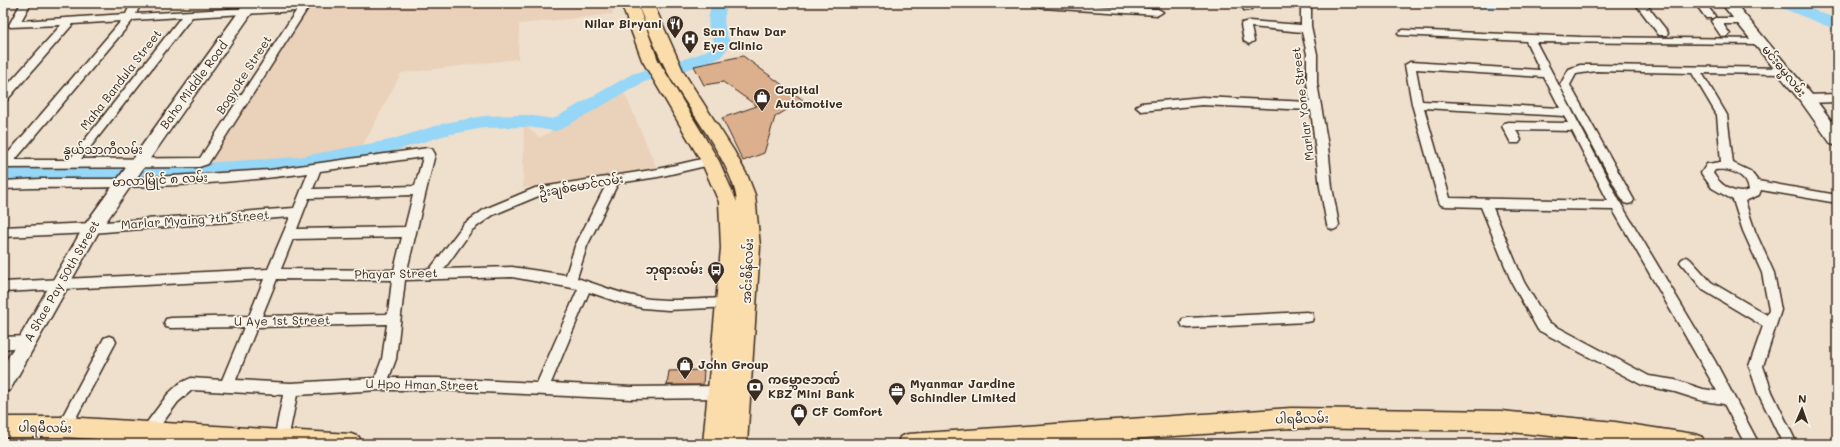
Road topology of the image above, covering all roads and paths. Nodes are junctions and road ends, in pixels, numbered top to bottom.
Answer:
1 (26, 3) edge
2 (136, 3) edge
3 (629, 3) edge
4 (646, 3) edge
5 (1306, 3) edge
6 (1640, 3) edge
7 (1700, 3) edge
8 (1728, 3) edge
9 (304, 6) edge
10 (1043, 6) edge
11 (250, 7) edge
12 (1158, 12) dead end
13 (189, 14) junction
14 (1710, 16) dead end
15 (130, 17) junction
16 (70, 21) junction
17 (1744, 21) junction
18 (1306, 29) junction
19 (1403, 33) dead end
20 (1663, 34) dead end
21 (1725, 34) dead end
22 (1529, 38) junction
23 (1249, 41) dead end
24 (1760, 41) junction
25 (665, 69) junction
26 (1695, 70) junction
27 (1784, 71) junction
28 (1548, 74) junction
29 (3, 97) edge
30 (1837, 98) edge
31 (1807, 99) junction
32 (1417, 104) junction
33 (1315, 106) junction
34 (1141, 107) dead end
35 (1567, 112) junction
36 (1575, 127) junction
37 (707, 140) junction
38 (1515, 140) dead end
39 (1837, 140) edge
40 (204, 161) joint
41 (73, 162) junction
42 (710, 162) junction
43 (4, 164) edge
44 (137, 164) junction
45 (1727, 165) junction
46 (316, 168) junction
47 (614, 180) junction
48 (124, 182) junction
49 (3, 185) edge
50 (1755, 185) junction
51 (421, 190) junction
52 (306, 194) junction
53 (1738, 197) junction
54 (1837, 199) edge
55 (1628, 200) dead end
56 (1486, 204) junction
57 (1616, 206) junction
58 (298, 212) junction
59 (1333, 225) dead end
60 (92, 228) junction
61 (3, 232) edge
62 (409, 232) junction
63 (289, 234) junction
64 (1686, 262) dead end
65 (273, 274) junction
66 (433, 274) junction
67 (399, 275) junction
68 (570, 281) junction
69 (60, 284) junction
70 (585, 286) junction
71 (3, 287) edge
72 (727, 304) junction
73 (1307, 317) dead end
74 (393, 319) junction
75 (253, 322) junction
76 (171, 323) dead end
77 (1188, 324) dead end
78 (1770, 324) junction
79 (27, 342) junction
80 (110, 342) dead end
81 (3, 343) edge
82 (3, 384) edge
83 (380, 384) junction
84 (227, 385) junction
85 (291, 389) junction
86 (541, 390) junction
87 (719, 392) junction
88 (1729, 399) junction
89 (3, 427) edge
90 (64, 427) junction
91 (147, 433) junction
92 (281, 440) junction
93 (247, 441) edge
94 (351, 444) edge
95 (714, 444) edge
96 (736, 444) edge
97 (908, 444) edge
98 (1694, 444) edge
99 (1752, 444) edge
100 (1790, 444) edge

1 - 16 street
2 - 15 street
3 - 25 main road, အင်းစိန်လမ်း
4 - 25 main road, အင်းစိန်လမ်း
5 - 18 street, Marlar Yone Street
6 - 20 street
7 - 14 street
8 - 17 street, မင်းဓမ္မလမ်း
9 - 11 street
9 - 40 street, Bogyoke Street
10 - 12 street
11 - 13 street
11 - 44 street, Baho Middle Road
13 - 15 street
13 - 41 street, Maha Bandula Street
15 - 16 street
15 - 43 street
16 - 29 street
17 - 21 street
17 - 24 street, မင်းဓမ္မလမ်း
18 - 23 street
18 - 33 street, Marlar Yone Street
19 - 22 street
22 - 24 street
22 - 28 street
24 - 27 street, မင်းဓမ္မလမ်း
25 - 37 main road, အင်းစိန်လမ်း
26 - 27 street
26 - 45 street
26 - 55 street
27 - 31 street, မင်းဓမ္မလမ်း
28 - 32 street
28 - 35 street
30 - 31 street
31 - 39 street, မင်းဓမ္မလမ်း
32 - 35 street
32 - 56 street
33 - 34 street
33 - 59 street, Marlar Yone Street
35 - 36 street
36 - 38 street
36 - 57 street
37 - 42 main road, အင်းစိန်လမ်း
37 - 96 main road, အင်းစိန်လမ်း
40 - 44 street, နွယ်သာကီလမ်း
41 - 43 street, နွယ်သာကီလမ်း
41 - 44 street, နွယ်သာကီလမ်း
42 - 47 street, ဦးချစ်မောင်လမ်း
42 - 72 main road, အင်းစိန်လမ်း
44 - 48 street, Baho Middle Road
45 - 50 street
45 - 53 street
46 - 48 street, မာလာမြိုင် ၈ လမ်း
46 - 51 street, မာလာမြိုင် ၈ လမ်း
46 - 52 street
47 - 66 street, ဦးချစ်မောင်လမ်း
47 - 68 street
48 - 49 street, မာလာမြိုင် ၈ လမ်း
48 - 60 street, A Shae Pay 50th Street
50 - 53 street
50 - 54 street
51 - 52 street
51 - 62 street
52 - 58 street
53 - 78 street
56 - 57 street
56 - 88 street
57 - 88 street
58 - 60 street, Marlar Myaing 7th Street
58 - 63 street
60 - 61 street, Marlar Myaing 7th Street
60 - 69 street, A Shae Pay 50th Street
62 - 63 street
62 - 67 street
63 - 65 street
64 - 78 street
65 - 67 street, Phayar Street
65 - 69 street, Phayar Street
65 - 75 street
66 - 67 street, Phayar Street
66 - 68 street, Phayar Street
67 - 74 street
68 - 70 street, Phayar Street
69 - 71 street, Phayar Street
69 - 79 street, A Shae Pay 50th Street
70 - 72 street, Phayar Street
70 - 86 street
72 - 87 main road, အင်းစိန်လမ်း
73 - 77 street
74 - 75 street, U Aye 1st Street
74 - 83 street
75 - 76 street, U Aye 1st Street
75 - 84 street
78 - 100 street
79 - 81 street
79 - 82 street, A Shae Pay 50th Street
80 - 90 street
83 - 85 street, U Hpo Hman Street
83 - 86 street, U Hpo Hman Street
84 - 85 street, U Hpo Hman Street
84 - 91 street, U Hpo Hman Street
85 - 92 street
86 - 87 street, U Hpo Hman Street
87 - 95 main road, အင်းစိန်လမ်း
88 - 99 street
89 - 90 main road, ပါရမီလမ်း
90 - 91 main road, ပါရမီလမ်း
91 - 93 main road, ပါရမီလမ်း
92 - 93 main road, ပါရမီလမ်း
92 - 94 main road, ပါရမီလမ်း
97 - 98 main road, ပါရမီလမ်း

